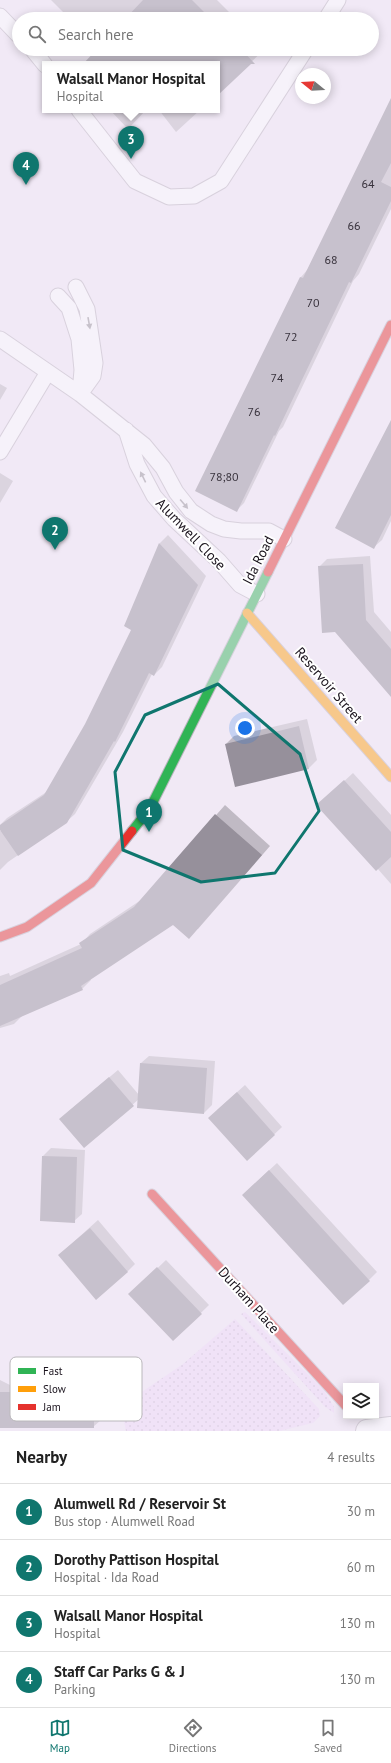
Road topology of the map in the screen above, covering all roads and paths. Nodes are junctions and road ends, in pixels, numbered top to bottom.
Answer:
1 (338, 0) edge
2 (330, 12) edge
3 (0, 16) edge
4 (12, 29) edge
5 (301, 56) edge
6 (81, 113) edge
7 (76, 287) dead end
8 (58, 296) dead end
9 (391, 325) edge
10 (0, 339) edge
11 (48, 372) junction
12 (80, 394) junction
13 (126, 430) junction
14 (0, 452) edge
15 (284, 539) junction
16 (257, 594) junction
17 (247, 613) junction
18 (391, 777) edge
19 (0, 938) edge
20 (152, 1194) dead end
21 (343, 1403) edge
22 (358, 1419) edge
23 (391, 1428) edge
24 (368, 1431) edge

1 - 2 lane
3 - 4 lane
5 - 6 lane
7 -> 12 lane
8 - 12 lane
9 - 15 street, Ida Road
10 - 11 lane
11 - 12 lane
11 - 14 lane
12 - 13 lane
13 -> 15 lane, Alumwell Close
16 -> 13 lane, Alumwell Close
15 - 16 street, Ida Road
16 - 17 street, Ida Road
17 - 18 street, Reservoir Street
17 - 19 street, Ida Road
20 - 21 street, Durham Place
22 - 24 street
23 - 24 street

